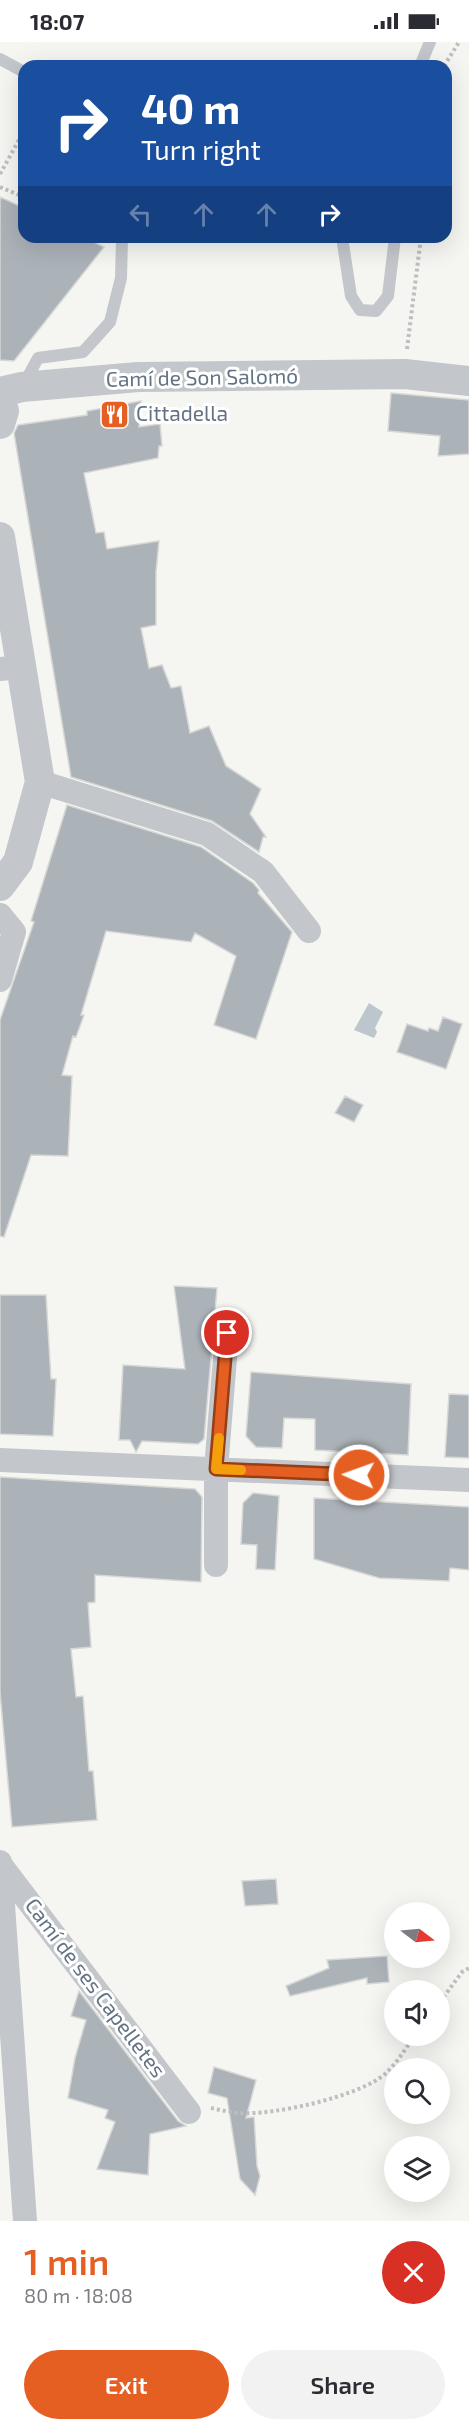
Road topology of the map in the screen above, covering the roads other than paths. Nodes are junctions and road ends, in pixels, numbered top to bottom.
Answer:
1 (430, 42) edge
2 (0, 60) edge
3 (422, 60) edge
4 (18, 69) edge
5 (122, 243) edge
6 (343, 243) edge
7 (394, 243) edge
8 (469, 362) edge
9 (414, 375) junction
10 (469, 381) edge
11 (7, 392) edge
12 (0, 424) edge
13 (0, 537) edge
14 (10, 668) edge
15 (40, 782) junction
16 (0, 886) edge
17 (0, 915) edge
18 (309, 931) dead end
19 (0, 980) edge
20 (227, 1333) dead end
21 (0, 1460) edge
22 (216, 1469) junction
23 (469, 1480) edge
24 (216, 1565) dead end
25 (0, 1863) edge
26 (186, 2107) road end
27 (26, 2221) edge

1 - 3 lane
2 - 4 lane
5 - 11 lane
6 - 7 lane
8 - 9 street
9 - 10 street
9 - 11 street, Camí de Son Salomó
11 - 12 street
13 - 14 street
14 - 15 street
15 - 16 street
15 - 18 street
17 - 19 street
20 - 22 street
21 - 22 street
22 - 23 street
22 - 24 street
25 - 26 street, Camí de ses Capelletes
25 - 27 street

